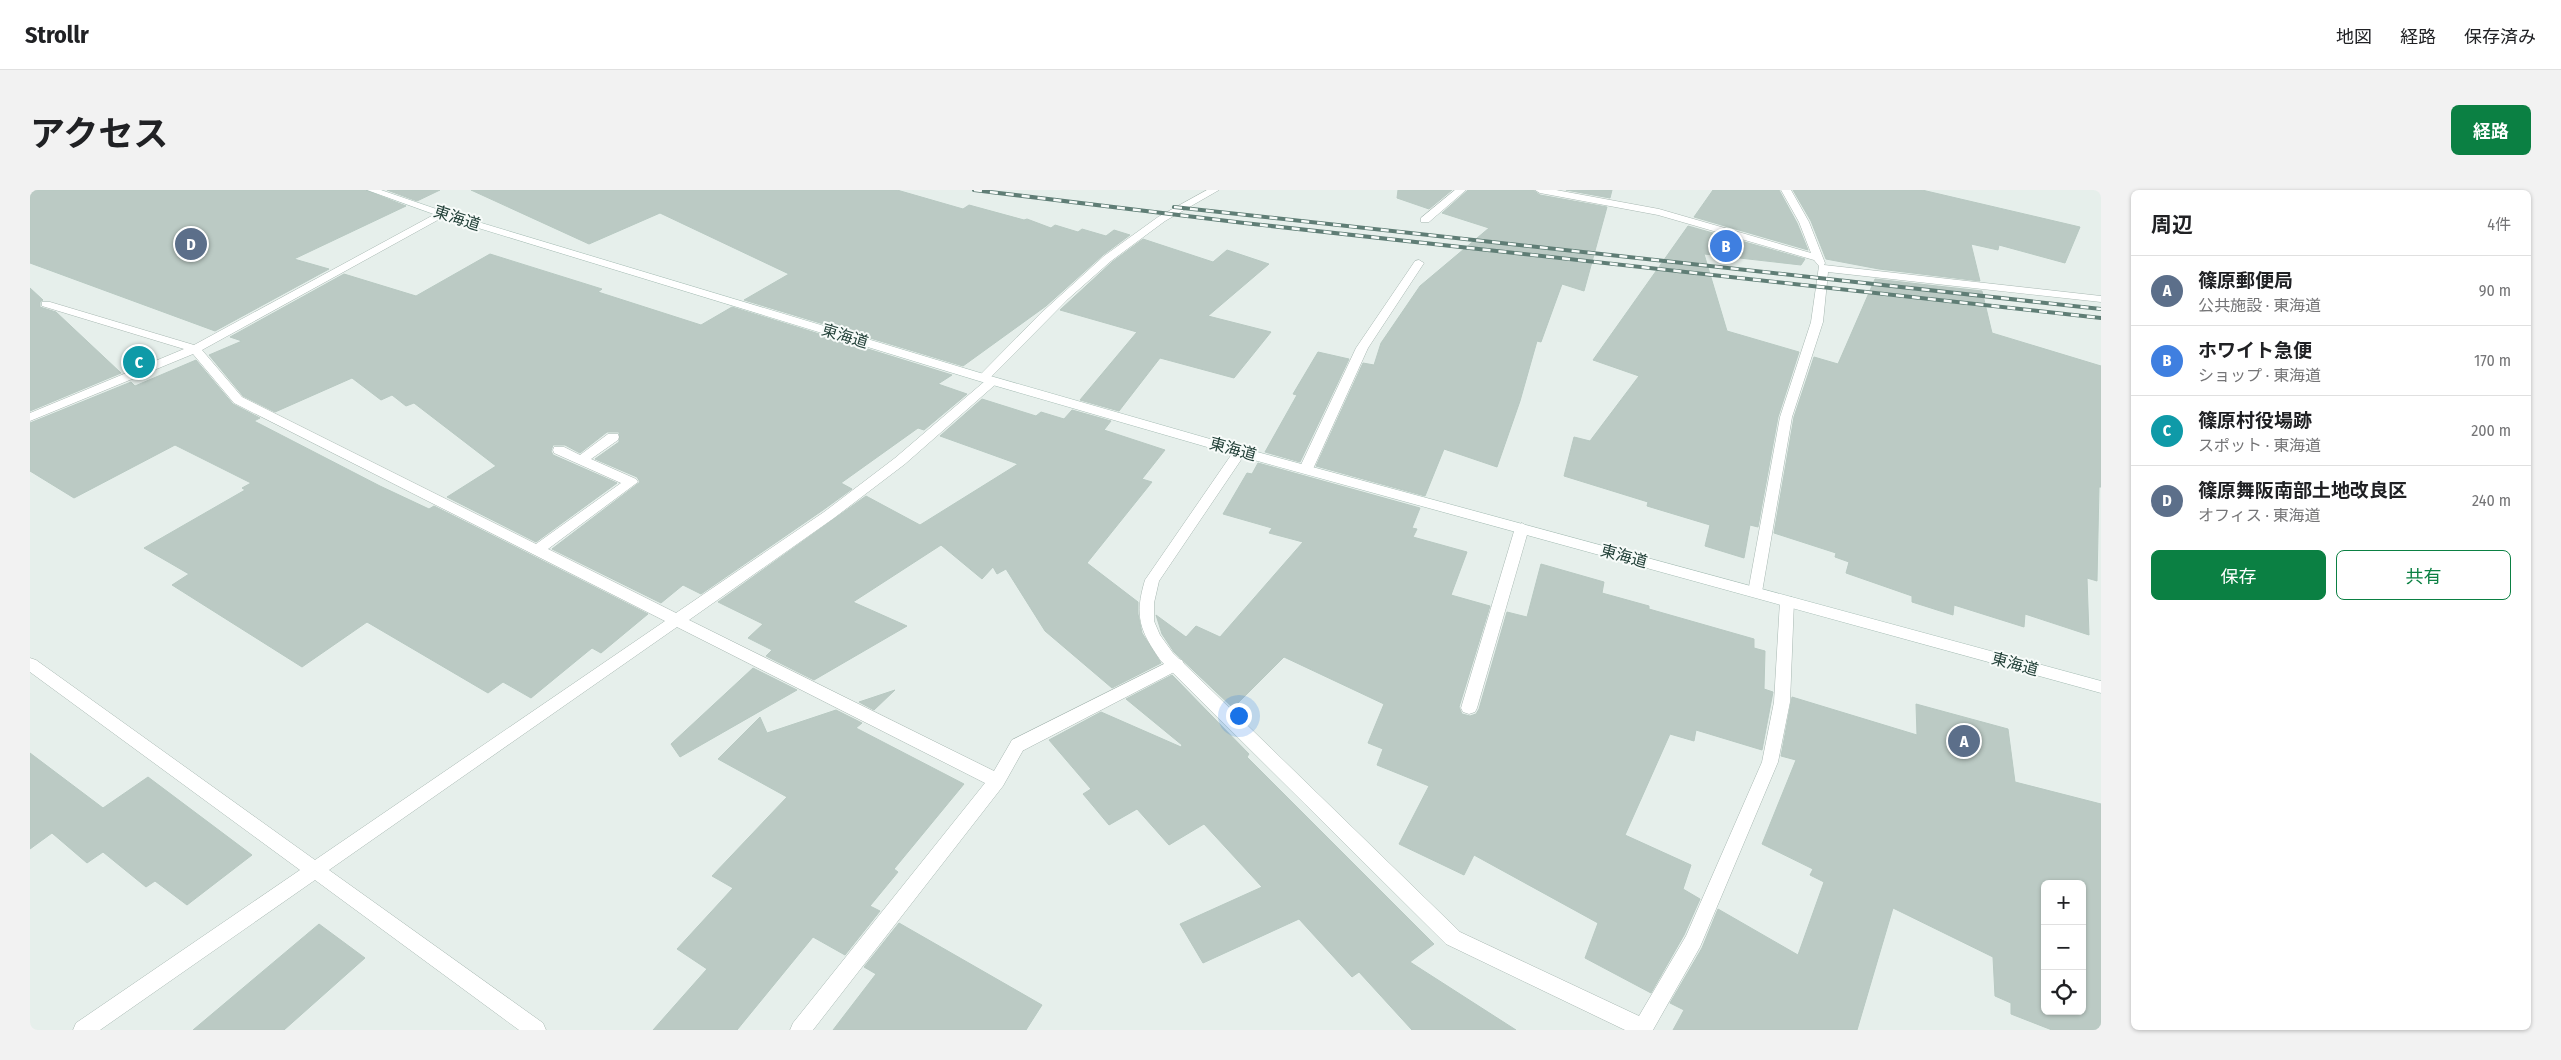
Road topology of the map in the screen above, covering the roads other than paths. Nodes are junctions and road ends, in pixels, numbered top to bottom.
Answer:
1 (372, 190) edge
2 (1214, 190) edge
3 (1461, 190) edge
4 (1540, 190) edge
5 (1786, 190) edge
6 (442, 214) junction
7 (1425, 220) dead end
8 (1419, 263) dead end
9 (1820, 263) junction
10 (2101, 299) edge
11 (46, 304) dead end
12 (195, 349) junction
13 (988, 379) junction
14 (30, 417) edge
15 (613, 438) dead end
16 (559, 450) dead end
17 (1241, 452) junction
18 (580, 460) junction
19 (1306, 469) junction
20 (1522, 528) junction
21 (537, 550) junction
22 (1755, 592) junction
23 (1787, 601) junction
24 (677, 620) junction
25 (30, 664) edge
26 (1176, 664) junction
27 (2101, 687) edge
28 (1469, 708) dead end
29 (997, 781) junction
30 (314, 870) junction
31 (1642, 1029) edge
32 (83, 1030) edge
33 (536, 1030) edge
34 (800, 1030) edge

1 - 6 street, 東海道
2 - 13 street
3 - 7 street
4 - 9 street
5 - 9 street
6 - 12 street
6 - 13 street, 東海道
8 - 19 street
9 - 10 street
9 - 22 street
11 - 12 street
12 - 14 street
12 - 21 street
13 - 17 street, 東海道
13 - 24 street
15 - 18 street
16 - 18 street
17 - 19 street, 東海道
17 - 26 street
18 - 21 street
19 - 20 street, 東海道
20 - 22 street, 東海道
20 - 28 street
21 - 24 street
22 - 23 street, 東海道
23 - 27 street, 東海道
23 - 31 street
24 - 29 street
24 - 30 street
25 - 30 street
26 - 29 street
26 - 31 street
29 - 34 street
30 - 32 street
30 - 33 street

